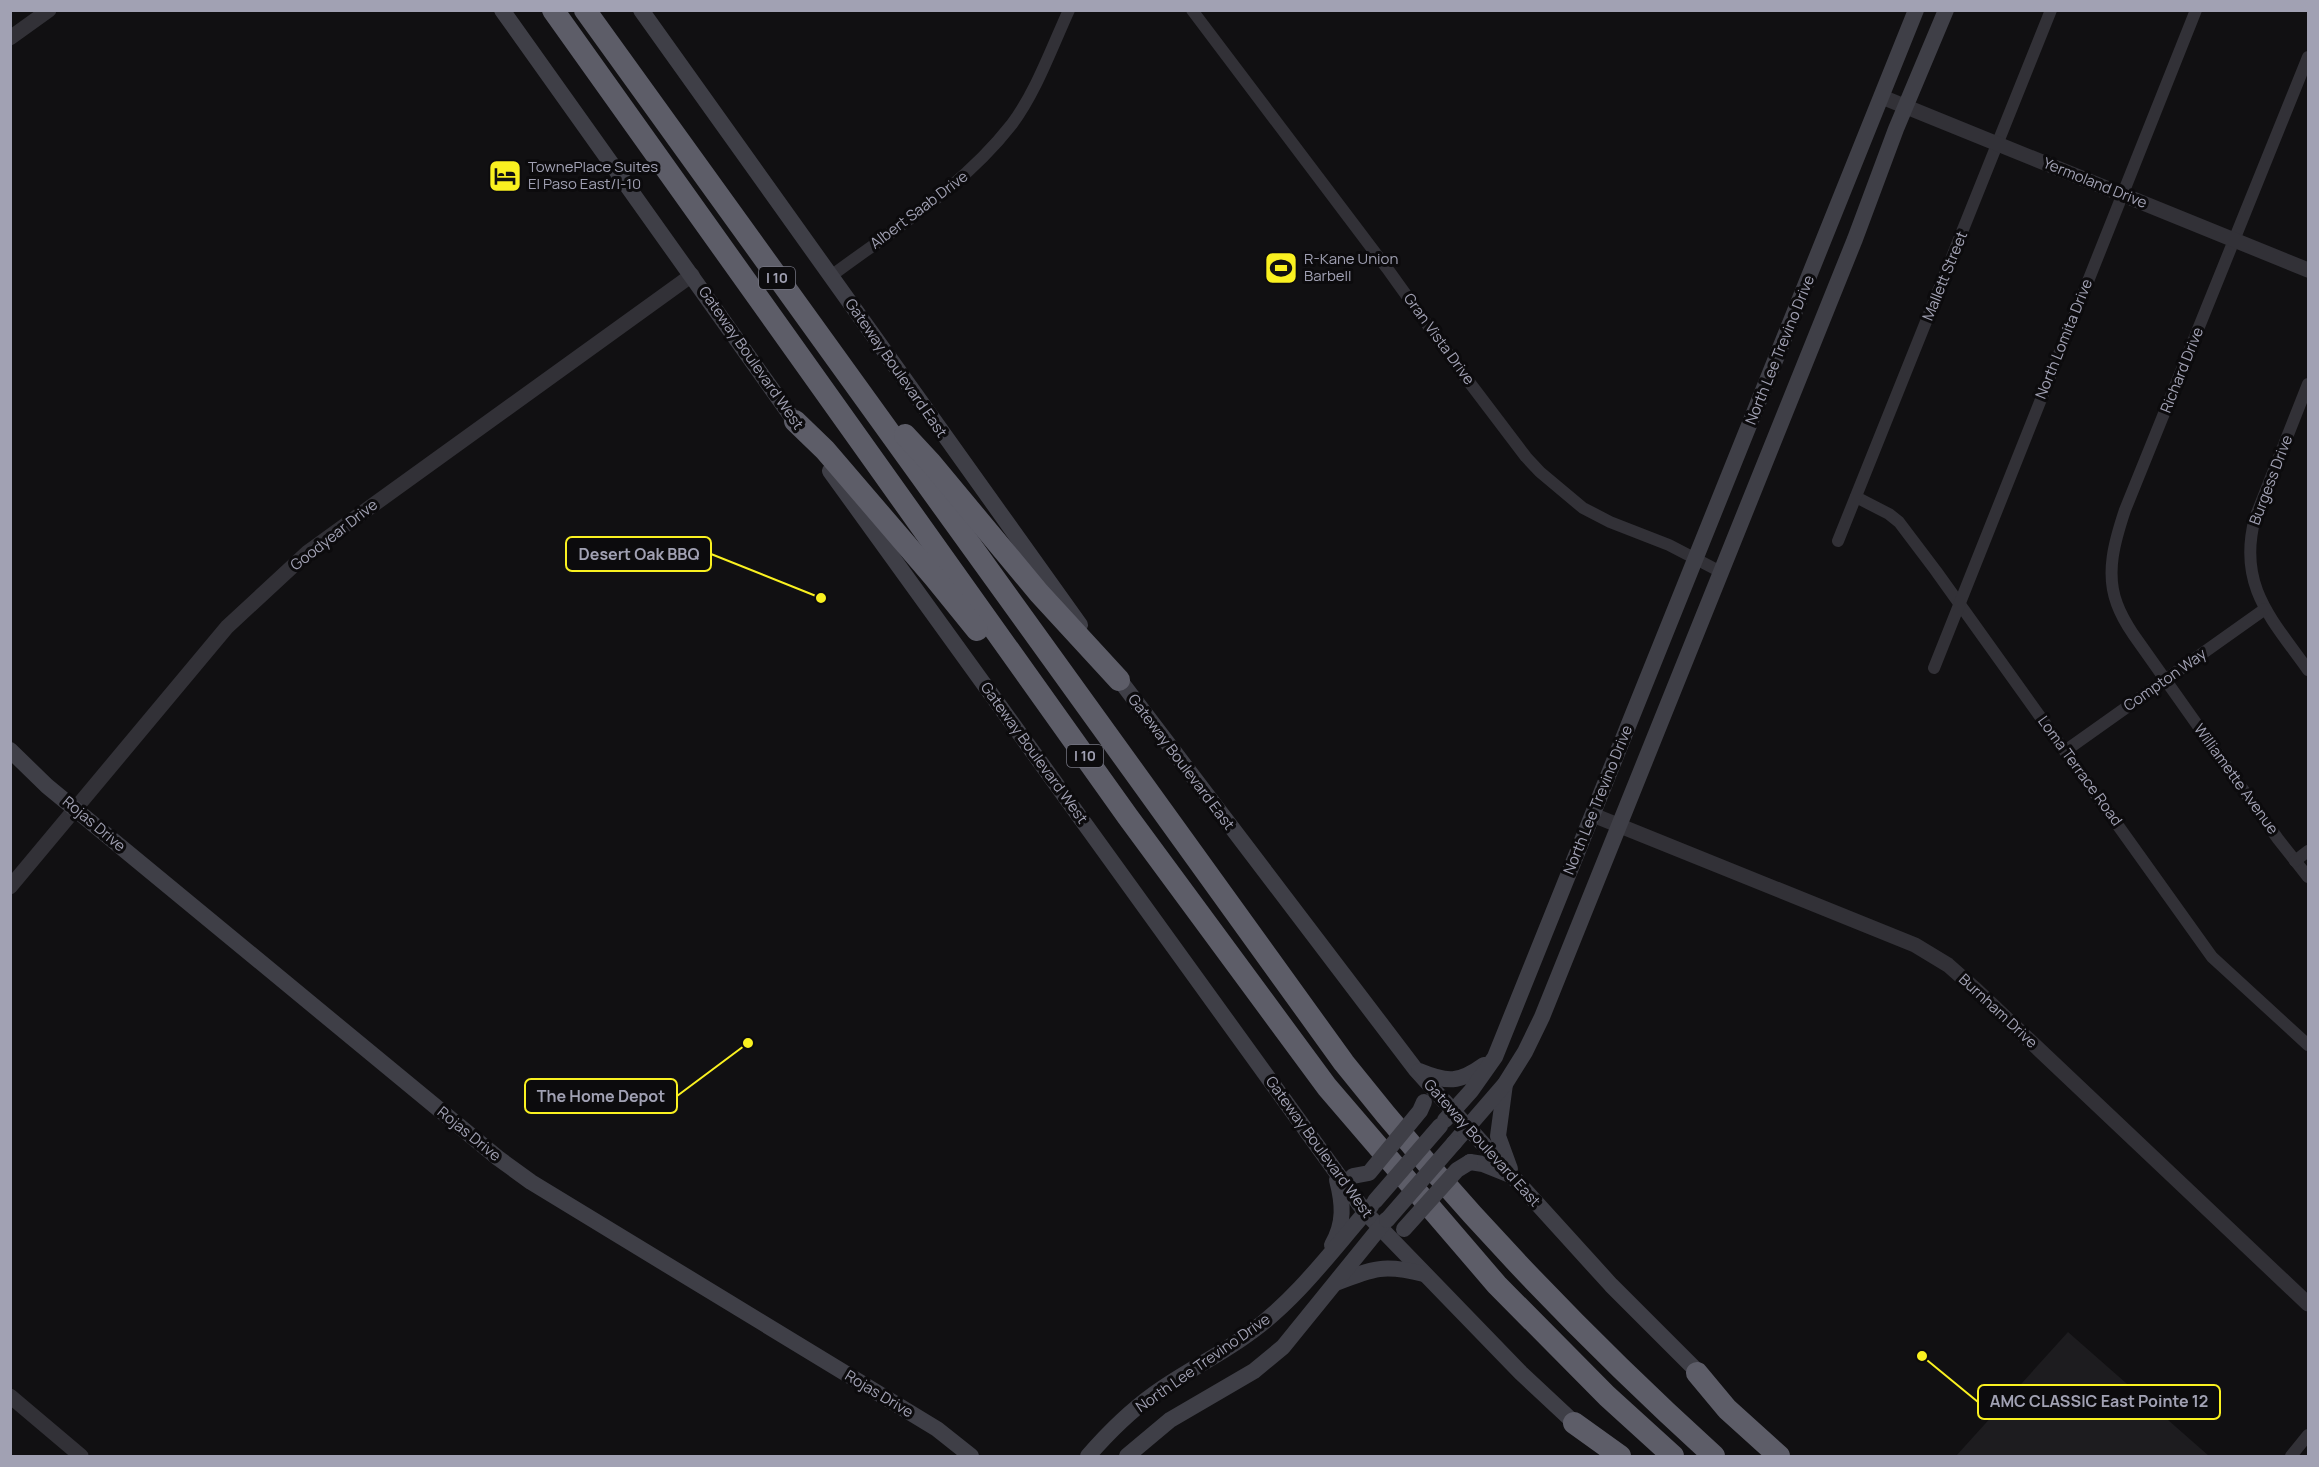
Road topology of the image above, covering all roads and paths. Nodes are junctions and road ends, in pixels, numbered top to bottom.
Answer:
1 (49, 10) edge
2 (502, 10) edge
3 (553, 10) edge
4 (585, 10) edge
5 (641, 10) edge
6 (1069, 10) edge
7 (1192, 10) edge
8 (1916, 10) edge
9 (1946, 10) edge
10 (2051, 10) edge
11 (2196, 10) edge
12 (10, 38) edge
13 (2308, 57) edge
14 (1882, 97) junction
15 (1906, 107) junction
16 (1998, 144) junction
17 (2122, 194) junction
18 (2235, 240) junction
19 (2308, 270) edge
20 (692, 275) junction
21 (831, 276) junction
22 (2308, 384) edge
23 (861, 395) junction
24 (795, 421) junction
25 (1856, 497) junction
26 (1838, 541) dead end
27 (1696, 558) junction
28 (1721, 572) junction
29 (1960, 604) junction
30 (2265, 609) junction
31 (1934, 668) dead end
32 (2308, 670) edge
33 (1119, 680) junction
34 (2165, 680) junction
35 (10, 750) edge
36 (2065, 751) junction
37 (75, 808) junction
38 (1593, 815) junction
39 (1128, 817) junction
40 (1619, 825) junction
41 (2308, 851) edge
42 (2295, 861) junction
43 (2308, 877) edge
44 (10, 887) edge
45 (2308, 1045) edge
46 (1495, 1057) junction
47 (1416, 1070) junction
48 (1505, 1084) junction
49 (1452, 1112) junction
50 (1468, 1127) junction
51 (1335, 1171) junction
52 (1512, 1175) junction
53 (1370, 1207) junction
54 (1383, 1224) junction
55 (1407, 1257) junction
56 (1320, 1266) junction
57 (1424, 1274) junction
58 (1336, 1283) junction
59 (2308, 1304) edge
60 (1697, 1373) junction
61 (10, 1396) edge
62 (1574, 1423) junction
63 (2308, 1435) edge
64 (81, 1456) edge
65 (971, 1456) edge
66 (1088, 1456) edge
67 (1127, 1456) edge
68 (1611, 1456) edge
69 (1620, 1456) edge
70 (1672, 1456) edge
71 (1714, 1456) edge
72 (1779, 1456) edge
73 (1789, 1456) edge
74 (2290, 1456) edge

1 - 12 street
2 - 20 main road, Gateway Boulevard West
3 - 39 highway, I 10
4 - 23 highway, I 10
5 - 21 main road, Gateway Boulevard East
6 - 21 street, Albert Saab Drive
7 - 27 street, Gran Vista Drive
8 - 14 main road, North Lee Trevino Drive
9 - 15 main road, North Lee Trevino Drive
10 - 16 street, Mallett Street
11 - 17 street, North Lomita Drive
13 - 18 street, Richard Drive
14 - 15 street, Yermoland Drive
14 - 27 main road, North Lee Trevino Drive
15 - 16 street, Yermoland Drive
15 - 28 main road, North Lee Trevino Drive
16 - 17 street, Yermoland Drive
16 - 25 street, Mallett Street
17 - 18 street, Yermoland Drive
17 - 29 street, North Lomita Drive
18 - 19 street, Yermoland Drive
18 - 34 street, Richard Drive
20 - 24 main road, Gateway Boulevard West
20 - 37 street, Goodyear Drive
21 - 33 main road, Gateway Boulevard East
22 - 30 street, Burgess Drive
23 - 33 highway
23 - 71 highway, I 10
24 - 39 highway
24 - 51 main road, Gateway Boulevard West
25 - 26 street, Mallett Street
25 - 29 street, Loma Terrace Road
27 - 28 street, Gran Vista Drive
27 - 38 main road, North Lee Trevino Drive
28 - 40 main road, North Lee Trevino Drive
29 - 31 street, North Lomita Drive
29 - 36 street, Loma Terrace Road
30 - 32 street, Burgess Drive
30 - 34 street, Compton Way
33 - 47 main road, Gateway Boulevard East
34 - 36 street, Compton Way
34 - 42 street, Williamette Avenue
35 - 37 main road, Rojas Drive
36 - 45 street, Loma Terrace Road
37 - 44 street, Goodyear Drive
37 - 65 main road, Rojas Drive
38 - 40 street, Burnham Drive
38 - 46 main road, North Lee Trevino Drive
39 - 70 highway, I 10
40 - 48 main road, North Lee Trevino Drive
40 - 59 street, Burnham Drive
41 - 42 street
42 - 43 street, Williamette Avenue
46 - 47 main road
46 - 49 main road, North Lee Trevino Drive
47 - 49 main road, Gateway Boulevard East
47 - 51 main road, bridge
48 - 50 main road, North Lee Trevino Drive
48 - 52 main road
49 - 50 main road, Gateway Boulevard East
49 - 53 main road, North Lee Trevino Drive, bridge
50 - 52 main road, Gateway Boulevard East
50 - 54 main road, North Lee Trevino Drive, bridge
51 - 53 main road, Gateway Boulevard West
51 - 56 main road
52 - 55 main road, bridge
52 - 60 main road, Gateway Boulevard East
53 - 54 main road, Gateway Boulevard West
53 - 56 main road, North Lee Trevino Drive
54 - 55 main road, Gateway Boulevard West
54 - 58 main road, North Lee Trevino Drive
55 - 57 main road, Gateway Boulevard West
56 - 66 main road, North Lee Trevino Drive
57 - 58 main road
57 - 62 main road, Gateway Boulevard West
58 - 67 main road, North Lee Trevino Drive
60 - 72 highway
60 - 73 main road, Gateway Boulevard East
61 - 64 street
62 - 68 main road, Gateway Boulevard West
62 - 69 highway
63 - 74 street

